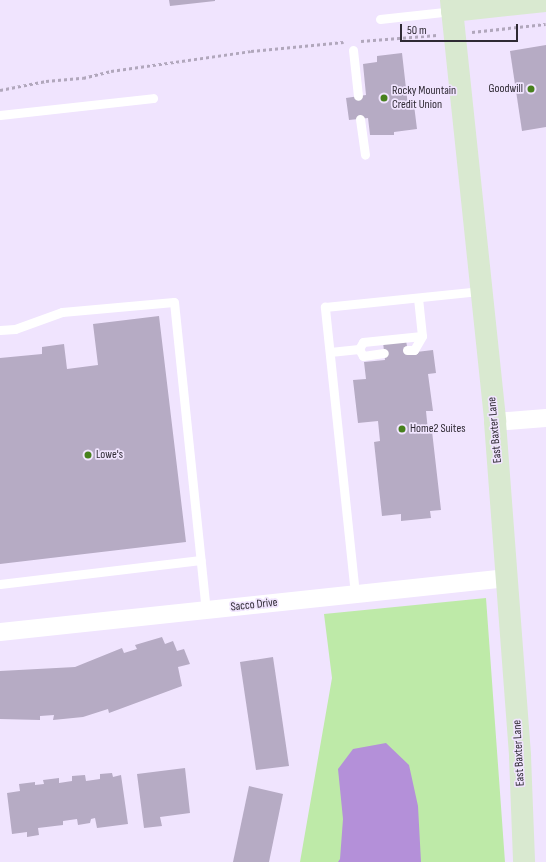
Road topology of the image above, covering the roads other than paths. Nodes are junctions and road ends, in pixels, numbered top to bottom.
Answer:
1 (546, 1) edge
2 (452, 6) edge
3 (380, 19) dead end
4 (353, 46) road end
5 (358, 96) dead end
6 (153, 98) dead end
7 (0, 115) edge
8 (360, 119) dead end
9 (365, 155) dead end
10 (481, 291) junction
11 (418, 298) junction
12 (0, 330) edge
13 (422, 336) junction
14 (359, 349) junction
15 (407, 350) dead end
16 (330, 352) junction
17 (384, 353) dead end
18 (546, 418) edge
19 (495, 422) junction
20 (201, 560) junction
21 (507, 578) junction
22 (0, 584) edge
23 (355, 594) junction
24 (206, 610) junction
25 (0, 632) edge
26 (524, 862) edge

1 - 2 main road
2 - 3 lane
2 - 10 main road, East Baxter Lane
4 - 5 lane
6 - 7 lane
8 - 9 lane
10 - 11 lane
10 - 19 main road, East Baxter Lane
11 - 13 lane
11 - 16 lane
12 - 20 lane
13 - 14 lane
13 - 15 lane
14 - 16 lane
14 - 17 lane
16 - 23 lane
18 - 19 street
19 - 21 main road, East Baxter Lane
20 - 22 lane
20 - 24 lane
21 - 23 street, Sacco Drive
21 - 26 main road, East Baxter Lane
23 - 24 street, Sacco Drive
24 - 25 street, Sacco Drive

